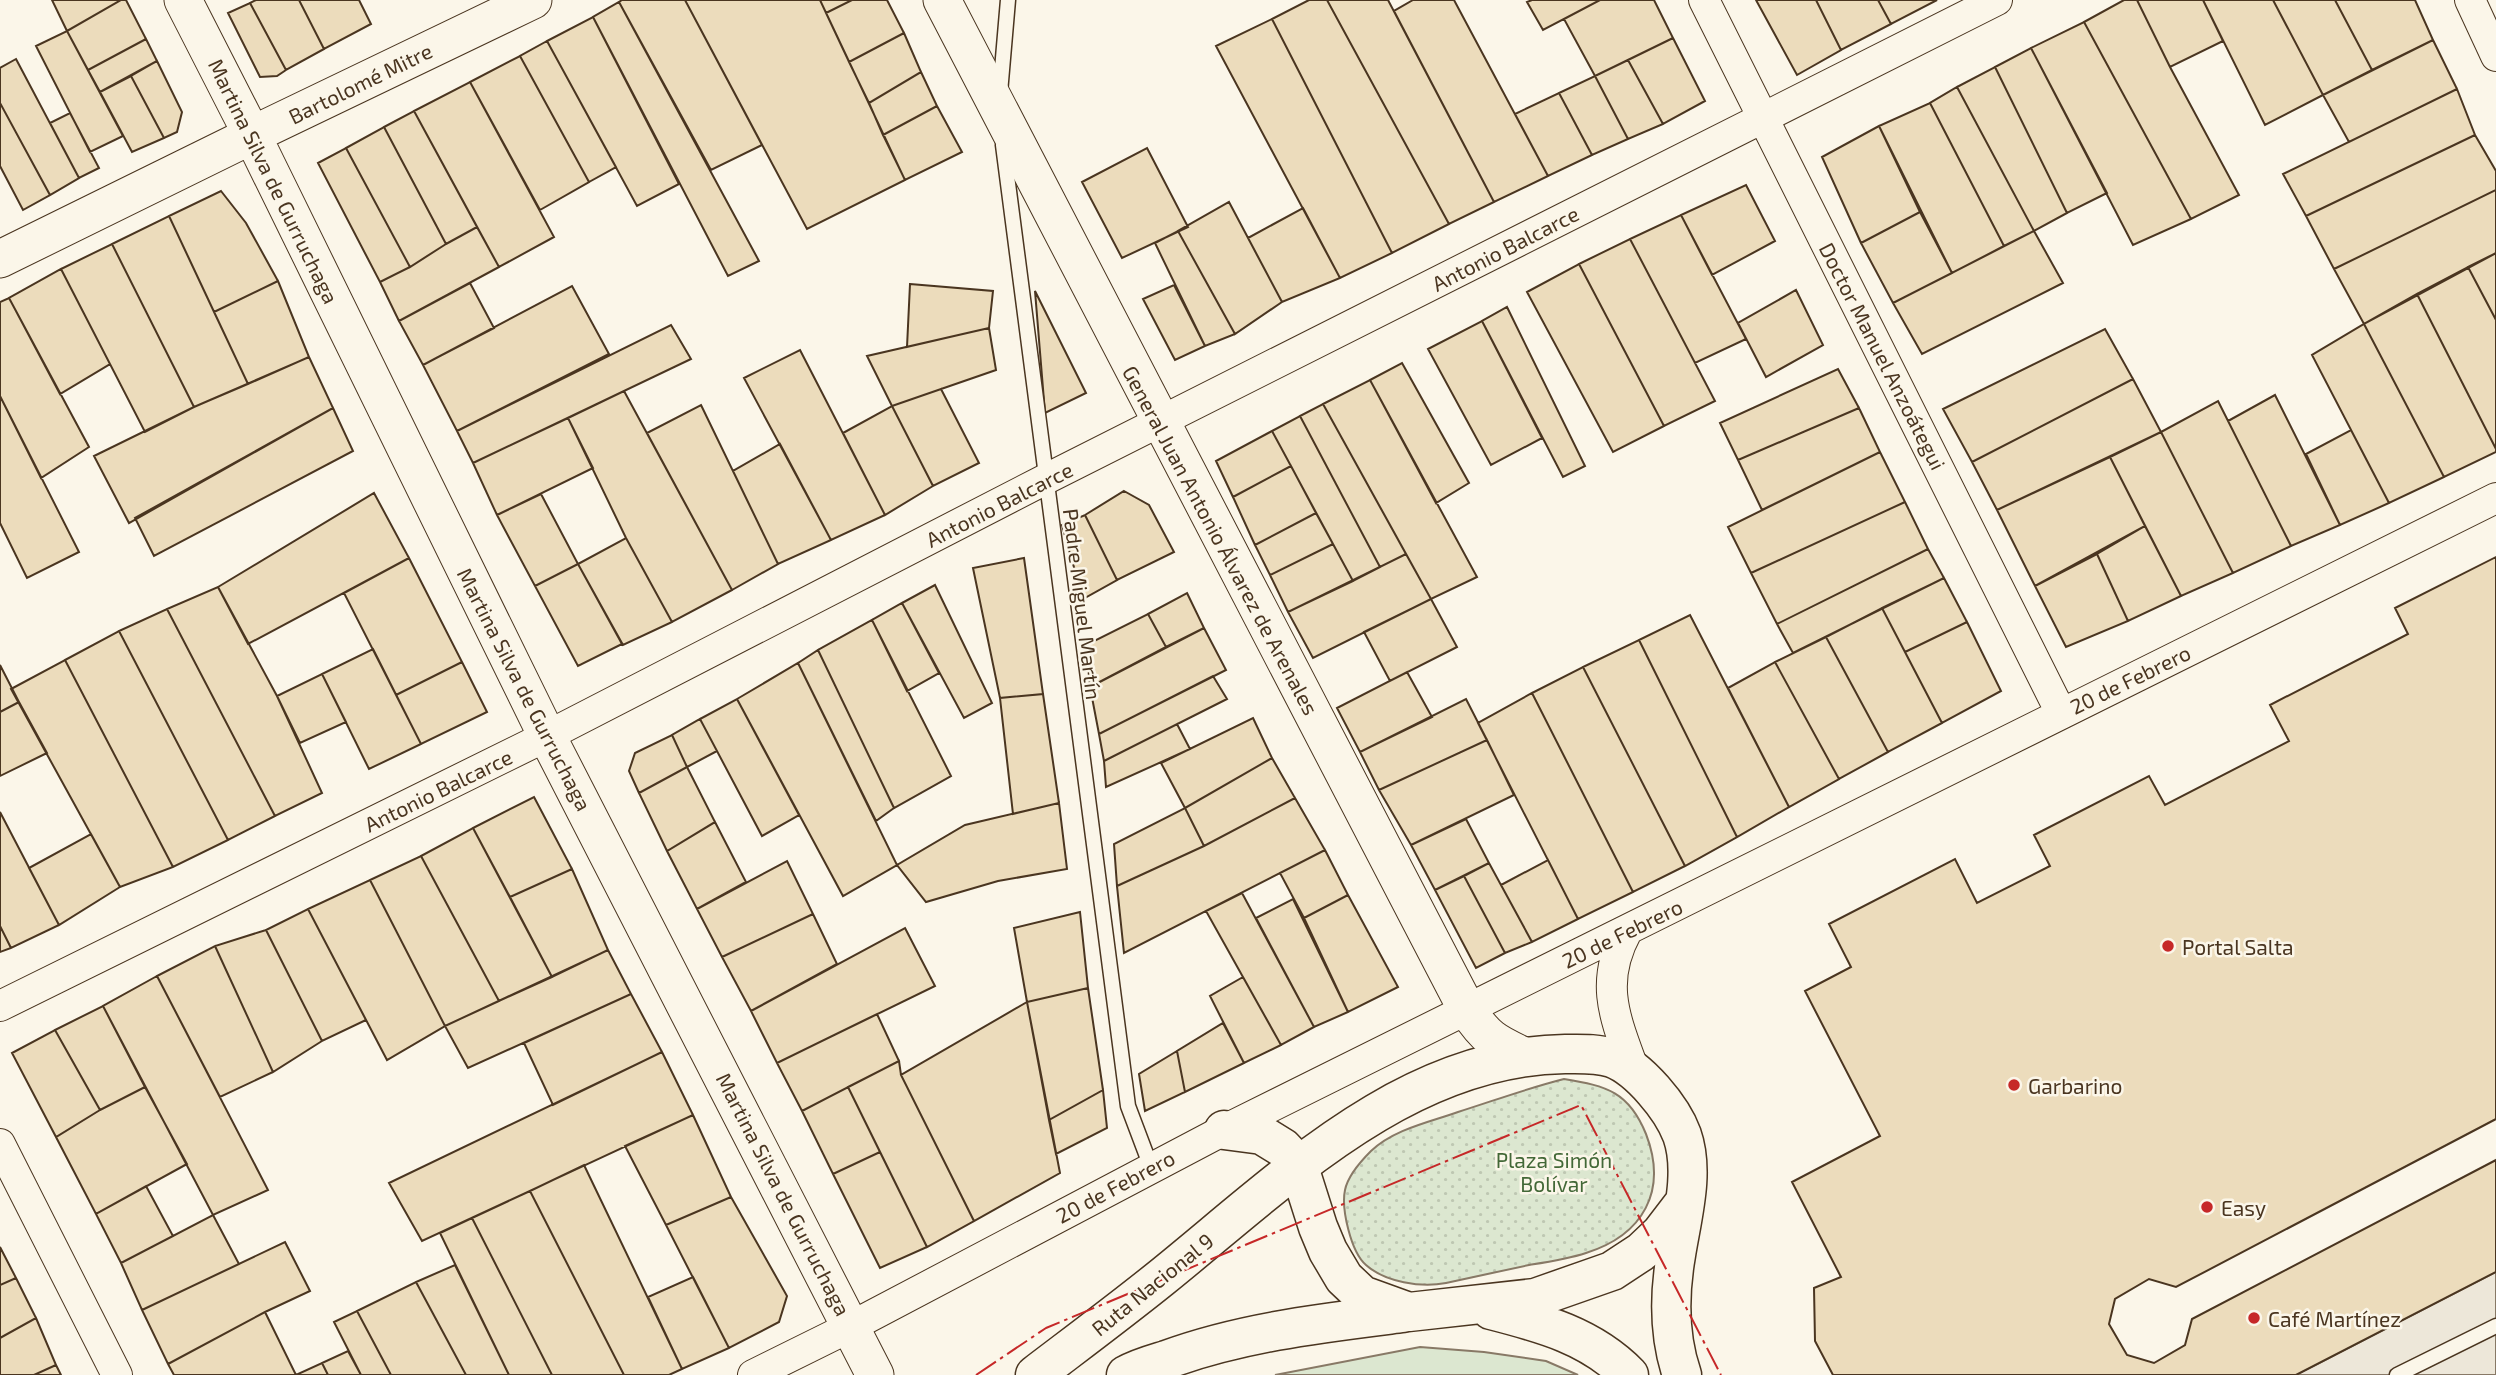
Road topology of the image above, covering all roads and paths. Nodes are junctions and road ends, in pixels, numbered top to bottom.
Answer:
1 (183, 0) edge
2 (533, 0) edge
3 (942, 0) edge
4 (1008, 0) edge
5 (1704, 0) edge
6 (1997, 0) edge
7 (2470, 0) edge
8 (2496, 56) edge
9 (999, 110) junction
10 (1763, 118) junction
11 (252, 135) junction
12 (0, 259) edge
13 (1159, 422) junction
14 (1046, 480) junction
15 (2496, 498) edge
16 (2062, 713) junction
17 (547, 736) junction
18 (1627, 931) junction
19 (0, 1006) edge
20 (1466, 1008) junction
21 (1526, 1057) junction
22 (1635, 1073) junction
23 (1224, 1130) junction
24 (0, 1144) edge
25 (1298, 1164) junction
26 (1151, 1167) junction
27 (1266, 1190) joint
28 (1685, 1202) junction
29 (1472, 1306) junction
30 (1409, 1312) junction
31 (852, 1326) junction
32 (2496, 1326) edge
33 (1130, 1374) edge
34 (117, 1375) edge
35 (753, 1375) edge
36 (875, 1375) edge
37 (1035, 1375) edge
38 (1629, 1375) edge
39 (1682, 1375) edge
40 (2397, 1375) edge

1 - 11 street, Martina Silva de Gurruchaga
2 - 11 street, Bartolomé Mitre
3 - 9 street, General Juan Antonio Álvarez de Arenales
4 - 9 lane, Padre Miguel Martín
5 - 10 street, Doctor Manuel Anzoátegui
6 - 10 street, Antonio Balcarce
7 - 8 street
9 - 13 street, General Juan Antonio Álvarez de Arenales
9 - 14 lane, Padre Miguel Martín
10 - 13 street, Antonio Balcarce
10 - 16 street, Doctor Manuel Anzoátegui
11 - 12 street, Bartolomé Mitre
11 - 17 street, Martina Silva de Gurruchaga
13 - 14 street, Antonio Balcarce
13 - 20 street, General Juan Antonio Álvarez de Arenales
14 - 17 street, Antonio Balcarce
14 - 26 lane, Padre Miguel Martín
15 - 16 street, 20 de Febrero
16 - 18 street, 20 de Febrero
17 - 19 street, Antonio Balcarce
17 - 31 street, Martina Silva de Gurruchaga
18 - 20 street, 20 de Febrero
18 - 22 street, General Juan Antonio Álvarez de Arenales
20 - 21 street, General Juan Antonio Álvarez de Arenales
20 - 23 street, 20 de Febrero
21 - 22 main road, General Juan Antonio Álvarez de Arenales
21 - 25 main road, General Juan Antonio Álvarez de Arenales
22 - 28 main road, General Juan Antonio Álvarez de Arenales
23 - 25 main road
23 - 26 street, 20 de Febrero
24 - 34 street
25 - 27 main road, General Juan Antonio Álvarez de Arenales
25 - 30 main road
26 - 31 street, 20 de Febrero
27 - 37 main road, Ruta Nacional 9
28 - 29 main road
28 - 39 main road, General Juan Antonio Álvarez de Arenales
29 - 30 main road
29 - 38 main road
30 - 33 main road
31 - 35 street, 20 de Febrero
31 - 36 street, Martina Silva de Gurruchaga
32 - 40 lane

